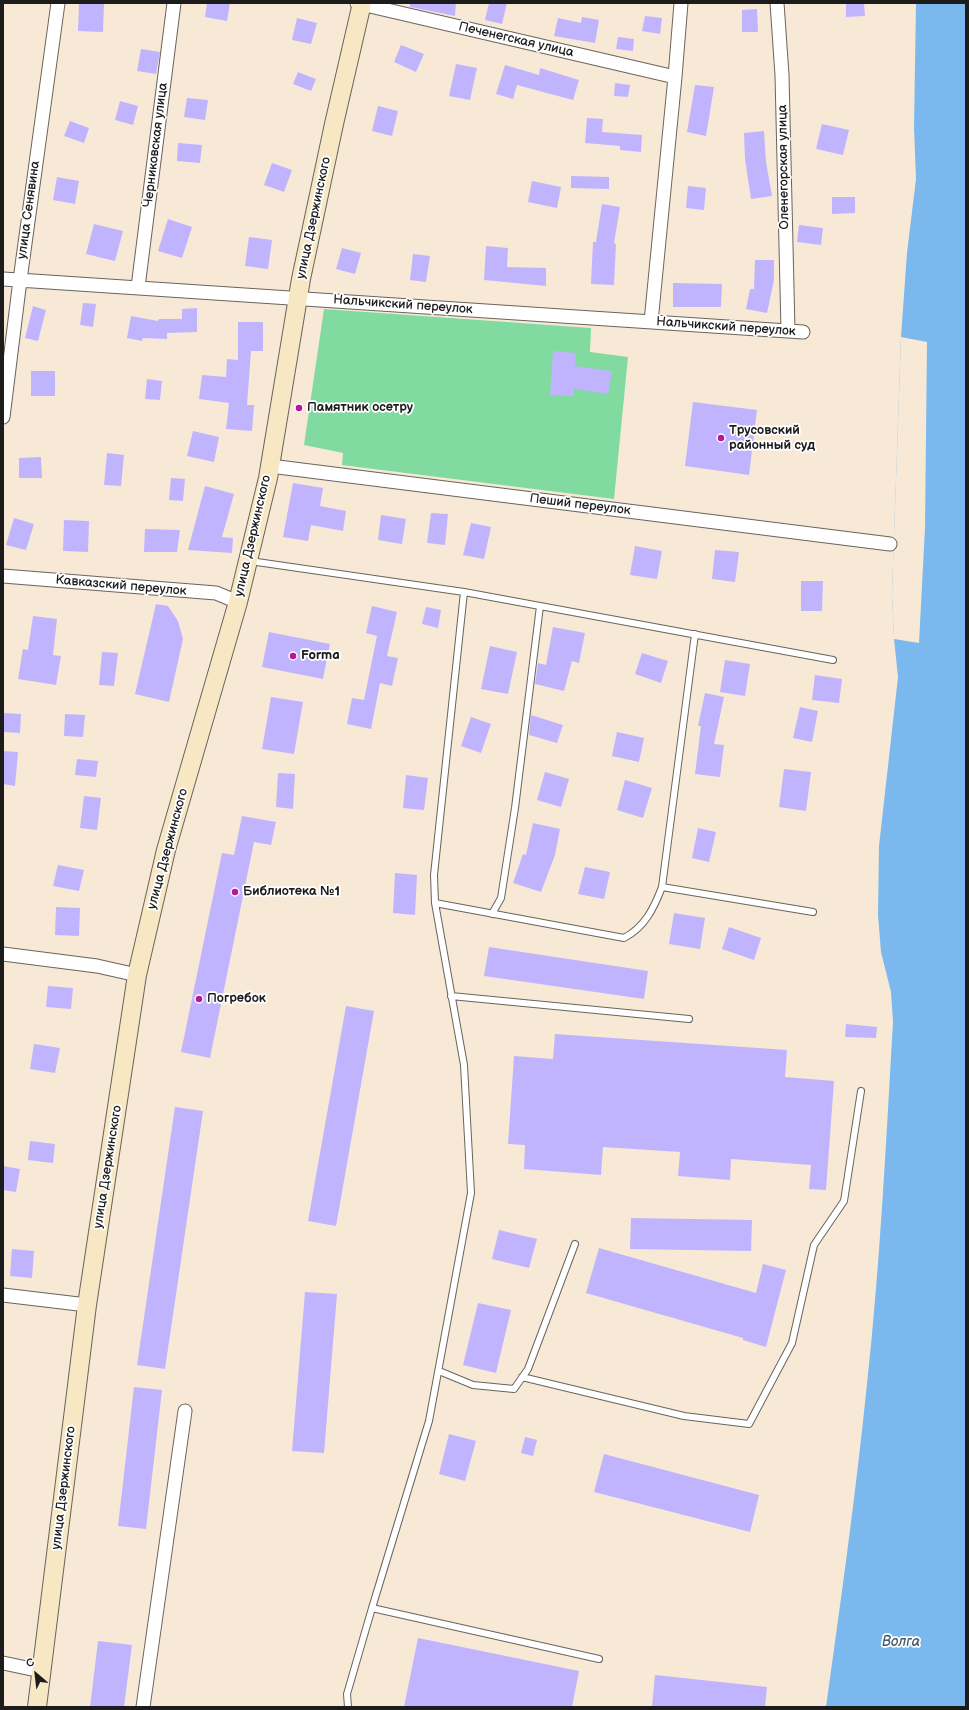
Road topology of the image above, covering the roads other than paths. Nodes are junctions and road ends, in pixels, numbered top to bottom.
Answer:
1 (58, 3) edge
2 (174, 3) edge
3 (360, 3) edge
4 (681, 3) edge
5 (777, 3) edge
6 (675, 77) junction
7 (3, 278) edge
8 (20, 280) junction
9 (138, 287) junction
10 (299, 298) junction
11 (651, 322) junction
12 (788, 331) junction
13 (803, 332) dead end
14 (3, 417) edge
15 (270, 466) junction
16 (890, 544) dead end
17 (248, 560) junction
18 (3, 576) edge
19 (464, 592) junction
20 (238, 602) junction
21 (540, 606) junction
22 (695, 634) junction
23 (833, 660) dead end
24 (662, 887) junction
25 (435, 903) junction
26 (813, 912) dead end
27 (492, 914) junction
28 (3, 954) edge
29 (137, 975) junction
30 (451, 996) junction
31 (689, 1019) dead end
32 (861, 1091) dead end
33 (575, 1244) dead end
34 (3, 1295) edge
35 (87, 1305) junction
36 (439, 1372) junction
37 (522, 1377) junction
38 (185, 1411) dead end
39 (372, 1608) junction
40 (599, 1659) dead end
41 (3, 1663) edge
42 (41, 1671) junction
43 (37, 1707) edge
44 (143, 1707) edge
45 (348, 1707) edge

1 - 8 street, улица Сенявина
2 - 9 street, Черниковская улица
3 - 6 street, Печенегская улица
3 - 10 main road, улица Дзержинского
4 - 6 street
5 - 12 street, Оленегорская улица
6 - 11 street
7 - 8 street, Нальчикский переулок
8 - 9 street, Нальчикский переулок
8 - 14 street, улица Сенявина
9 - 10 street, Нальчикский переулок
10 - 11 street, Нальчикский переулок
10 - 15 main road, улица Дзержинского
11 - 12 street, Нальчикский переулок
12 - 13 street, Нальчикский переулок
15 - 16 street, Пеший переулок
15 - 17 main road, улица Дзержинского
17 - 19 lane
17 - 20 main road, улица Дзержинского
18 - 20 street, Кавказский переулок
19 - 21 lane
19 - 25 lane
20 - 29 main road, улица Дзержинского
21 - 22 lane
21 - 27 lane
22 - 23 lane
22 - 24 lane
24 - 26 lane
24 - 27 lane
25 - 27 lane
25 - 30 lane
28 - 29 street
29 - 35 main road, улица Дзержинского
30 - 31 lane
30 - 36 lane
32 - 37 lane
33 - 37 lane
34 - 35 street
35 - 42 main road, улица Дзержинского
36 - 37 lane
36 - 39 lane
38 - 44 street
39 - 40 lane
39 - 45 lane
41 - 42 street
42 - 43 main road, улица Дзержинского

